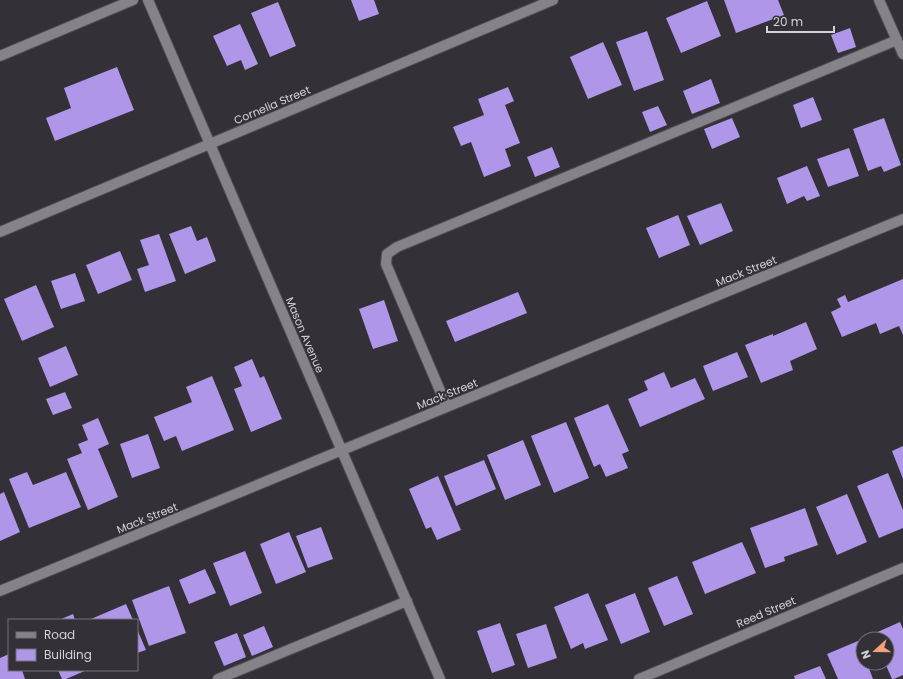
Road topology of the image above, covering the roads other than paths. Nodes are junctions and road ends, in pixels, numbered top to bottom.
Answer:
1 (133, 0) edge
2 (148, 0) edge
3 (553, 0) edge
4 (879, 0) edge
5 (898, 37) edge
6 (903, 54) edge
7 (0, 56) edge
8 (210, 144) junction
9 (903, 219) edge
10 (0, 232) edge
11 (447, 407) junction
12 (342, 450) junction
13 (903, 568) edge
14 (0, 591) edge
15 (407, 601) junction
16 (218, 679) edge
17 (440, 679) edge
18 (639, 679) edge

1 - 7 street
2 - 8 street, Mason Avenue
3 - 8 street, Cornelia Street
4 - 5 street
5 - 6 street
5 - 11 street
8 - 10 street, Cornelia Street
8 - 12 street, Mason Avenue
9 - 11 street, Mack Street
11 - 12 street, Mack Street
12 - 14 street, Mack Street
12 - 15 street, Mason Avenue
13 - 18 street, Reed Street
15 - 16 street
15 - 17 street, Mason Avenue

